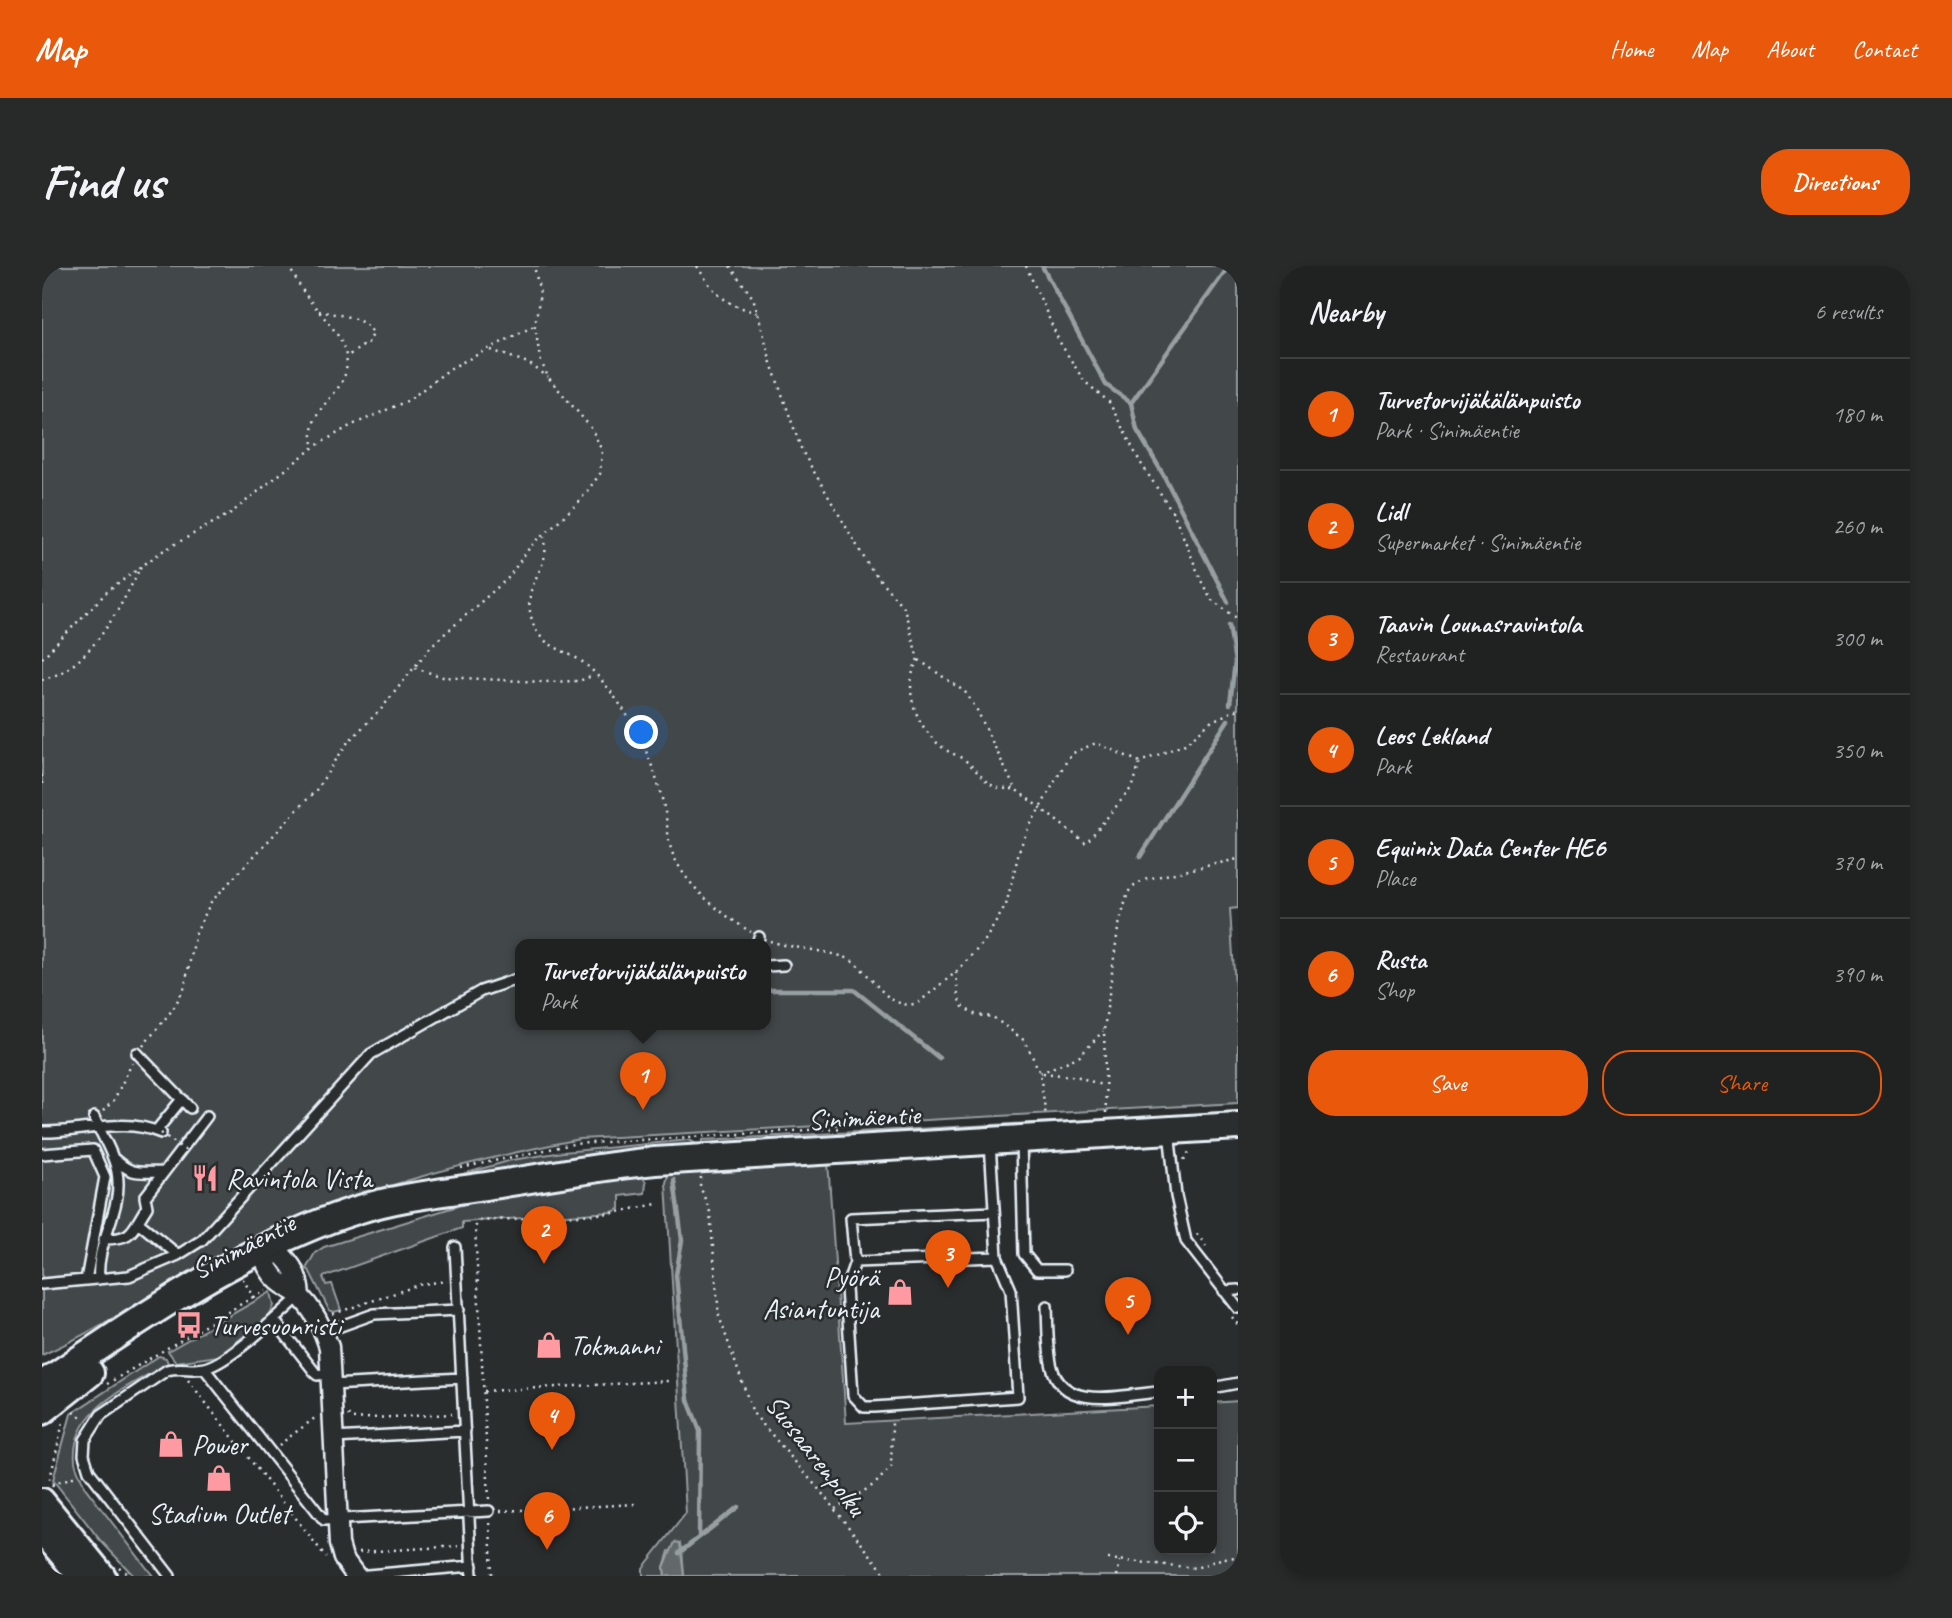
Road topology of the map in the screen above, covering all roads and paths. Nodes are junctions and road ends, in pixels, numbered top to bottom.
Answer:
1 (288, 266) edge
2 (534, 266) edge
3 (697, 266) edge
4 (730, 266) edge
5 (1027, 266) edge
6 (1235, 267) edge
7 (1238, 274) edge
8 (318, 311) junction
9 (758, 313) junction
10 (536, 326) junction
11 (491, 350) junction
12 (346, 357) junction
13 (548, 377) junction
14 (314, 447) junction
15 (544, 536) junction
16 (139, 569) junction
17 (1238, 619) edge
18 (42, 658) edge
19 (918, 659) junction
20 (415, 668) junction
21 (594, 675) junction
22 (42, 680) edge
23 (1238, 709) edge
24 (1140, 762) junction
25 (42, 775) edge
26 (42, 787) edge
27 (1015, 789) junction
28 (1040, 811) junction
29 (1238, 859) edge
30 (757, 939) edge
31 (771, 944) edge
32 (784, 965) dead end
33 (771, 966) edge
34 (956, 972) junction
35 (515, 980) edge
36 (1104, 1030) junction
37 (137, 1053) junction
38 (1040, 1073) junction
39 (1105, 1087) junction
40 (181, 1099) junction
41 (190, 1108) dead end
42 (1106, 1115) dead end
43 (207, 1116) dead end
44 (94, 1117) joint
45 (1238, 1125) edge
46 (98, 1128) junction
47 (1169, 1130) junction
48 (42, 1132) edge
49 (159, 1132) junction
50 (712, 1134) dead end
51 (696, 1136) dead end
52 (1047, 1138) junction
53 (1021, 1139) junction
54 (990, 1141) junction
55 (1198, 1144) dead end
56 (189, 1153) dead end
57 (42, 1154) edge
58 (112, 1156) junction
59 (1182, 1164) dead end
60 (163, 1172) junction
61 (700, 1186) dead end
62 (657, 1204) dead end
63 (994, 1212) junction
64 (139, 1223) dead end
65 (1191, 1225) dead end
66 (104, 1239) junction
67 (1206, 1246) dead end
68 (455, 1247) dead end
69 (178, 1255) junction
70 (275, 1256) junction
71 (997, 1256) junction
72 (855, 1262) junction
73 (1065, 1270) dead end
74 (239, 1272) junction
75 (99, 1279) junction
76 (86, 1280) junction
77 (457, 1280) junction
78 (478, 1280) junction
79 (42, 1283) edge
80 (1238, 1290) edge
81 (1224, 1291) junction
82 (300, 1296) junction
83 (1046, 1306) dead end
84 (459, 1310) junction
85 (1234, 1311) edge
86 (274, 1320) junction
87 (327, 1324) junction
88 (1238, 1325) edge
89 (164, 1349) junction
90 (168, 1355) dead end
91 (204, 1368) junction
92 (184, 1375) dead end
93 (462, 1378) junction
94 (330, 1379) junction
95 (668, 1381) dead end
96 (1238, 1383) edge
97 (42, 1385) edge
98 (104, 1387) dead end
99 (1217, 1387) edge
100 (484, 1391) junction
101 (1154, 1392) edge
102 (77, 1405) dead end
103 (485, 1405) junction
104 (464, 1406) junction
105 (71, 1410) junction
106 (42, 1411) edge
107 (332, 1413) junction
108 (892, 1421) dead end
109 (94, 1424) junction
110 (465, 1431) junction
111 (333, 1438) junction
112 (270, 1452) junction
113 (254, 1464) junction
114 (89, 1471) junction
115 (48, 1488) edge
116 (637, 1504) dead end
117 (835, 1510) junction
118 (489, 1511) junction
119 (469, 1512) junction
120 (338, 1519) junction
121 (42, 1531) edge
122 (491, 1540) junction
123 (470, 1541) junction
124 (42, 1546) edge
125 (1238, 1556) edge
126 (343, 1558) junction
127 (1108, 1559) dead end
128 (1120, 1561) junction
129 (472, 1566) junction
130 (76, 1571) edge
131 (103, 1576) edge
132 (170, 1576) edge
133 (356, 1576) edge
134 (472, 1576) edge
135 (492, 1576) edge
136 (887, 1576) edge
137 (1117, 1576) edge

1 - 8 path
2 - 10 path
3 - 9 path
4 - 9 path
5 - 17 path
6 - 7 path
8 - 12 path
8 - 12 path
9 - 19 path
10 - 11 path
10 - 13 path
11 - 13 path
11 - 14 path
12 - 14 path
13 - 15 path
14 - 16 path
15 - 20 path
15 - 21 path
16 - 18 path
16 - 22 path
19 - 27 path
19 - 27 path
20 - 21 path
20 - 37 path
21 - 30 path
23 - 24 path
24 - 28 path
24 - 28 path
25 - 26 path
27 - 28 path
28 - 34 path
29 - 36 path
31 - 34 path
32 - 33 lane
34 - 38 path
35 - 69 lane
36 - 38 path
36 - 39 path
37 - 40 lane
37 - 44 path
38 - 39 path
38 - 52 path
39 - 42 path
40 - 41 lane
40 - 49 lane
43 - 60 lane
44 - 46 lane
45 - 47 main road, Sinimäentie
46 - 48 lane
46 - 49 lane
46 - 58 lane
47 - 52 main road, Sinimäentie
47 - 81 lane
49 - 56 path, bridge
50 - 51 path
52 - 53 main road, Sinimäentie
53 - 54 main road, Sinimäentie
53 - 73 lane
54 - 63 lane
54 - 70 main road, Sinimäentie
55 - 59 path
57 - 76 lane
58 - 60 lane
58 - 66 lane
60 - 66 lane
61 - 117 path, Suosaarenpolku
62 - 78 path
63 - 71 lane
63 - 72 lane
64 - 69 lane
65 - 67 path
66 - 75 lane
68 - 77 lane
69 - 75 lane
70 - 74 main road, Sinimäentie
70 - 82 street
71 - 72 lane
71 - 72 lane
74 - 89 path
74 - 97 main road, Sinimäentie
74 - 106 main road, Sinimäentie
75 - 76 lane
76 - 79 lane
77 - 78 path
77 - 84 lane
77 - 87 path
78 - 100 path
80 - 81 lane
81 - 85 lane
82 - 86 lane
82 - 87 street
83 - 101 lane
84 - 87 lane
84 - 93 lane
85 - 88 path
86 - 91 lane
86 - 94 lane
87 - 94 street
89 - 90 path
89 - 98 path
91 - 109 lane
91 - 112 lane
92 - 113 path
93 - 94 lane
93 - 104 lane
94 - 107 street
95 - 100 path
96 - 99 lane
100 - 103 path
102 - 105 path
103 - 104 path
103 - 118 path
104 - 107 path
104 - 110 lane
105 - 109 path
105 - 115 path
107 - 111 street
107 - 112 path
108 - 117 path
109 - 114 lane
110 - 111 lane
110 - 119 lane
111 - 120 street
112 - 113 path
112 - 120 lane
113 - 126 path
114 - 115 path
114 - 132 lane
115 - 131 main road
116 - 118 path
117 - 136 path, Suosaarenpolku
118 - 119 lane
118 - 122 path
119 - 120 lane
119 - 123 lane
120 - 126 street
121 - 130 main road
122 - 123 path
122 - 135 path
123 - 126 path
123 - 129 lane
124 - 130 main road
125 - 128 path
126 - 133 street
127 - 128 path
128 - 137 path
129 - 133 lane
129 - 134 lane

